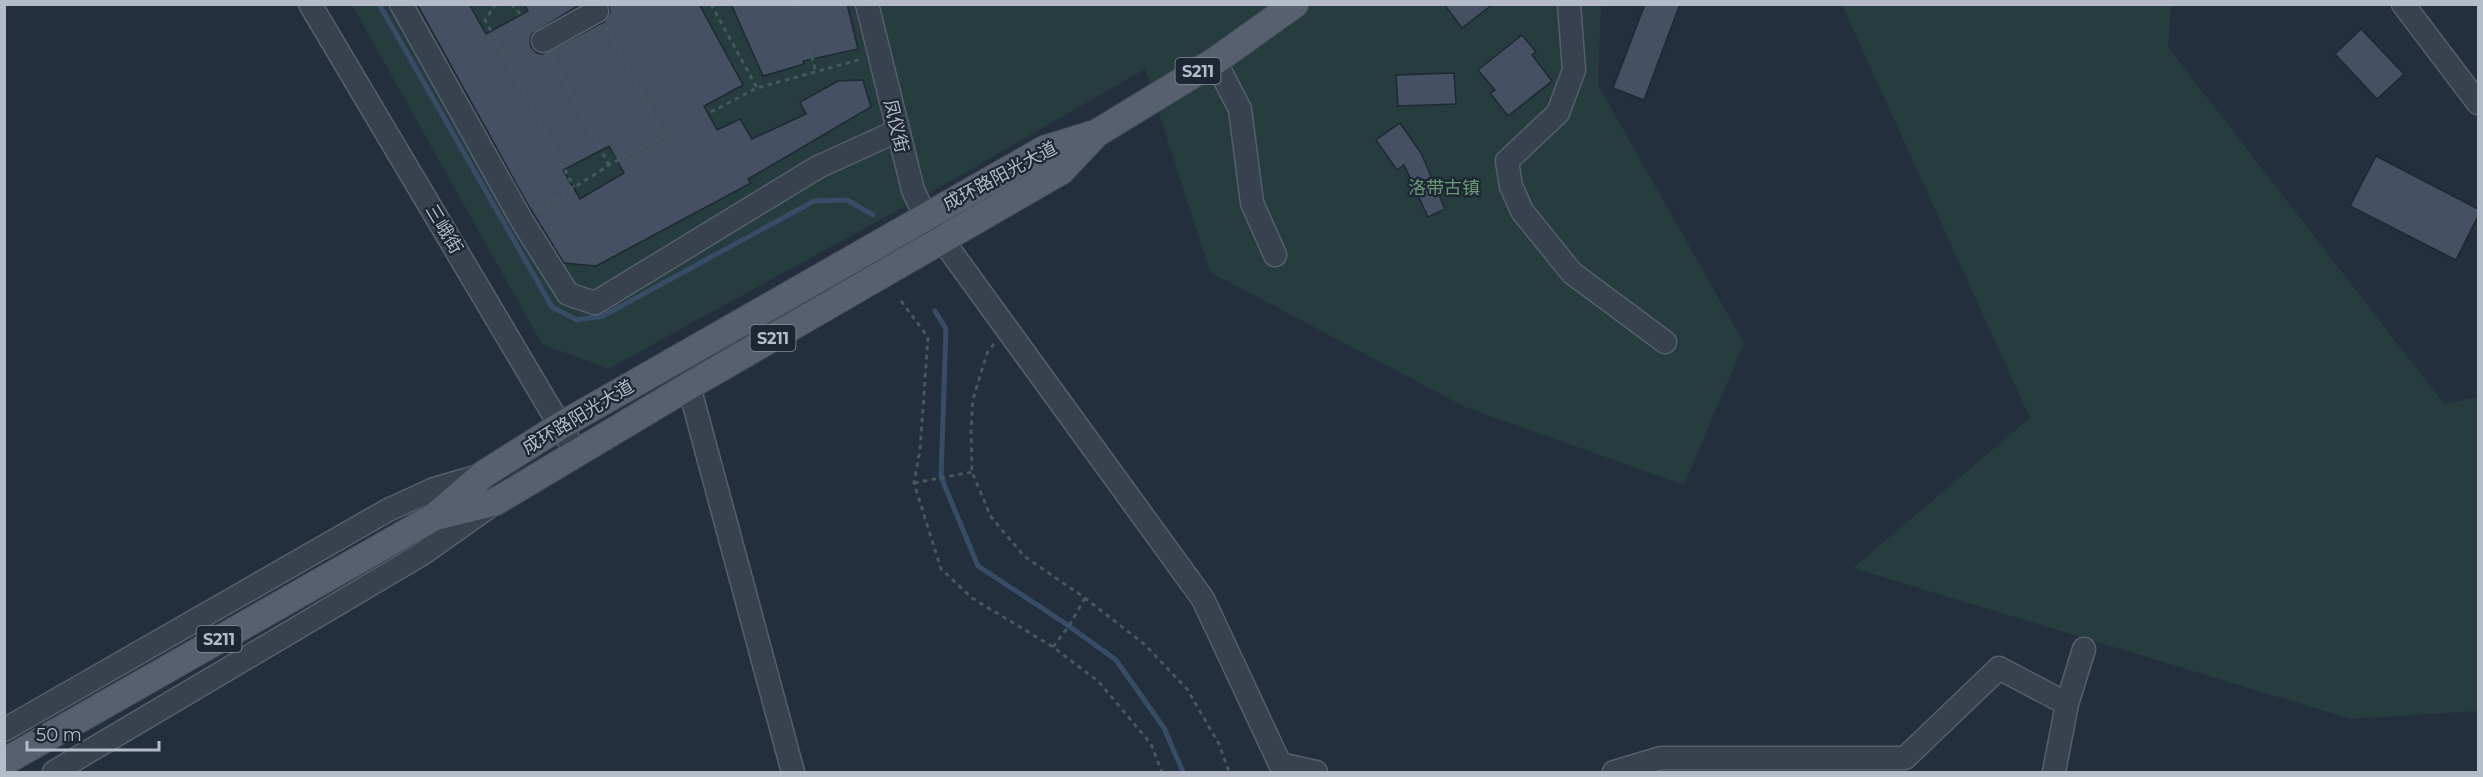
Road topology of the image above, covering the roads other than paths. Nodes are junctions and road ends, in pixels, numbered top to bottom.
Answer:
1 (310, 4) edge
2 (401, 4) edge
3 (867, 4) edge
4 (1295, 4) edge
5 (1569, 4) edge
6 (2403, 4) edge
7 (597, 11) road end
8 (543, 41) road end
9 (1215, 61) junction
10 (2478, 103) edge
11 (897, 131) junction
12 (1097, 133) junction
13 (925, 216) junction
14 (942, 240) junction
15 (1275, 255) dead end
16 (1665, 342) dead end
17 (690, 386) junction
18 (560, 426) junction
19 (577, 454) junction
20 (484, 474) junction
21 (495, 502) junction
22 (434, 517) junction
23 (2084, 649) dead end
24 (2067, 704) junction
25 (4, 730) edge
26 (1661, 758) junction
27 (4, 762) edge
28 (54, 772) edge
29 (793, 772) edge
30 (1316, 772) edge
31 (1614, 772) edge
32 (1690, 772) edge
33 (2054, 772) edge

1 - 18 street, 三峨街
2 - 11 street
3 - 11 street, 凤仪街
4 - 9 main road, S211
5 - 16 street
6 - 10 street
7 - 8 street
9 - 12 main road, S211
9 - 15 street
11 - 13 street, 凤仪街
12 - 13 main road, 成环路阳光大道 / S211
12 - 14 main road, 成环路阳光大道 / S211
13 - 14 street, 凤仪街
13 - 18 main road, 成环路阳光大道 / S211
14 - 17 main road, 成环路阳光大道 / S211
14 - 30 street, 凤仪街
17 - 19 main road, 成环路阳光大道 / S211
17 - 29 street
18 - 19 street, 三峨街
18 - 20 main road, 成环路阳光大道 / S211
19 - 21 main road, 成环路阳光大道 / S211
20 - 22 main road, 成环路阳光大道 / S211
20 - 25 street
21 - 22 main road, 成环路阳光大道 / S211
21 - 28 street
22 - 27 main road, 成环路阳光大道 / S211
23 - 24 street
24 - 26 street
24 - 33 street
26 - 31 street
26 - 32 street

